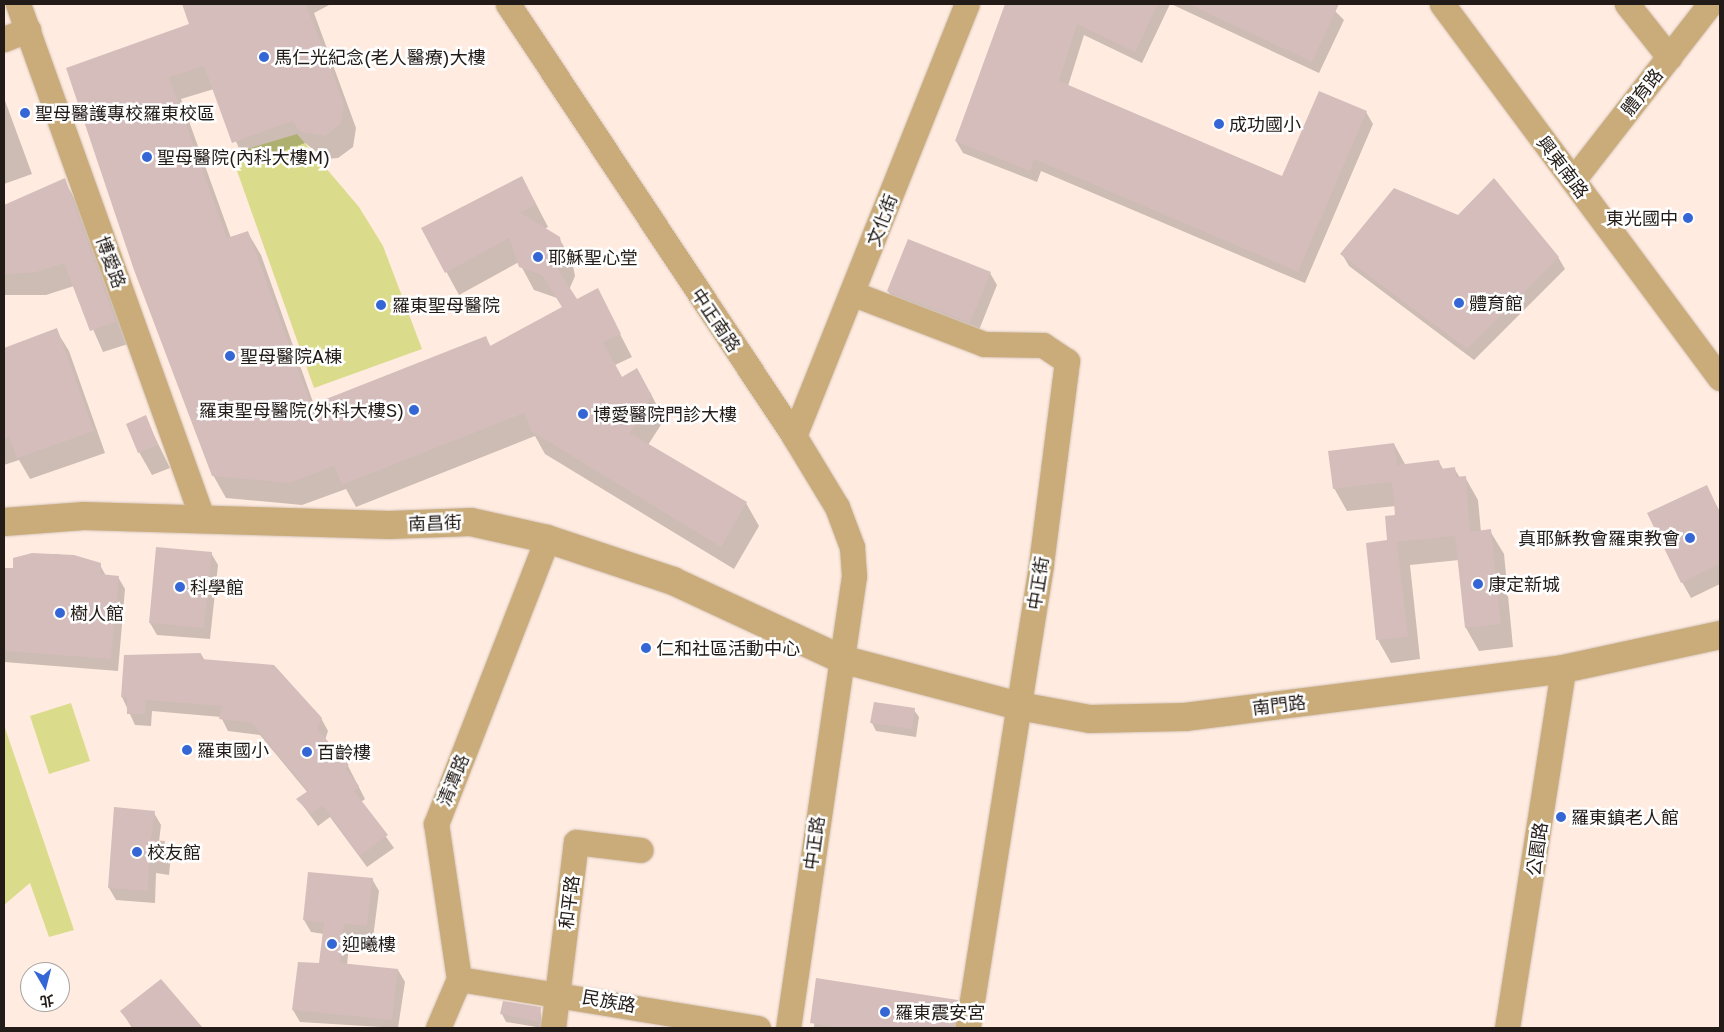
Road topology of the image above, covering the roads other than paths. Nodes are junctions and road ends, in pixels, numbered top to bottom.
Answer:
1 (18, 4) edge
2 (508, 4) edge
3 (967, 4) edge
4 (1442, 4) edge
5 (1627, 4) edge
6 (1710, 4) edge
7 (28, 30) junction
8 (4, 39) edge
9 (1669, 57) junction
10 (1573, 180) junction
11 (854, 294) junction
12 (1720, 378) edge
13 (794, 436) junction
14 (203, 520) junction
15 (4, 522) edge
16 (547, 539) junction
17 (1720, 635) edge
18 (841, 659) junction
19 (1563, 669) junction
20 (1019, 706) junction
21 (641, 850) dead end
22 (459, 979) junction
23 (558, 992) junction
24 (438, 1028) edge
25 (554, 1028) edge
26 (758, 1028) edge
27 (788, 1028) edge
28 (968, 1028) edge
29 (1507, 1028) edge

1 - 7 street, 博愛路
2 - 13 street, 中正南路
3 - 11 street, 文化街
4 - 10 street, 興東南路
5 - 9 street
6 - 9 street, 體育路
7 - 8 street
7 - 14 street, 博愛路
9 - 10 street, 體育路
10 - 12 street, 興東南路
11 - 13 street, 文化街
11 - 20 street, 中正街
13 - 18 street, 中正南路
14 - 15 street, 南昌街
14 - 16 street, 南昌街
16 - 18 street, 南昌街
16 - 22 street, 清潭路
17 - 19 street, 南門路
18 - 20 street, 南門路
18 - 27 street, 中正路
19 - 20 street, 南門路
19 - 29 street, 公園路
20 - 28 street, 中正街
21 - 23 street, 和平路
22 - 23 street, 民族路
22 - 24 street
23 - 25 street, 和平路
23 - 26 street, 民族路

